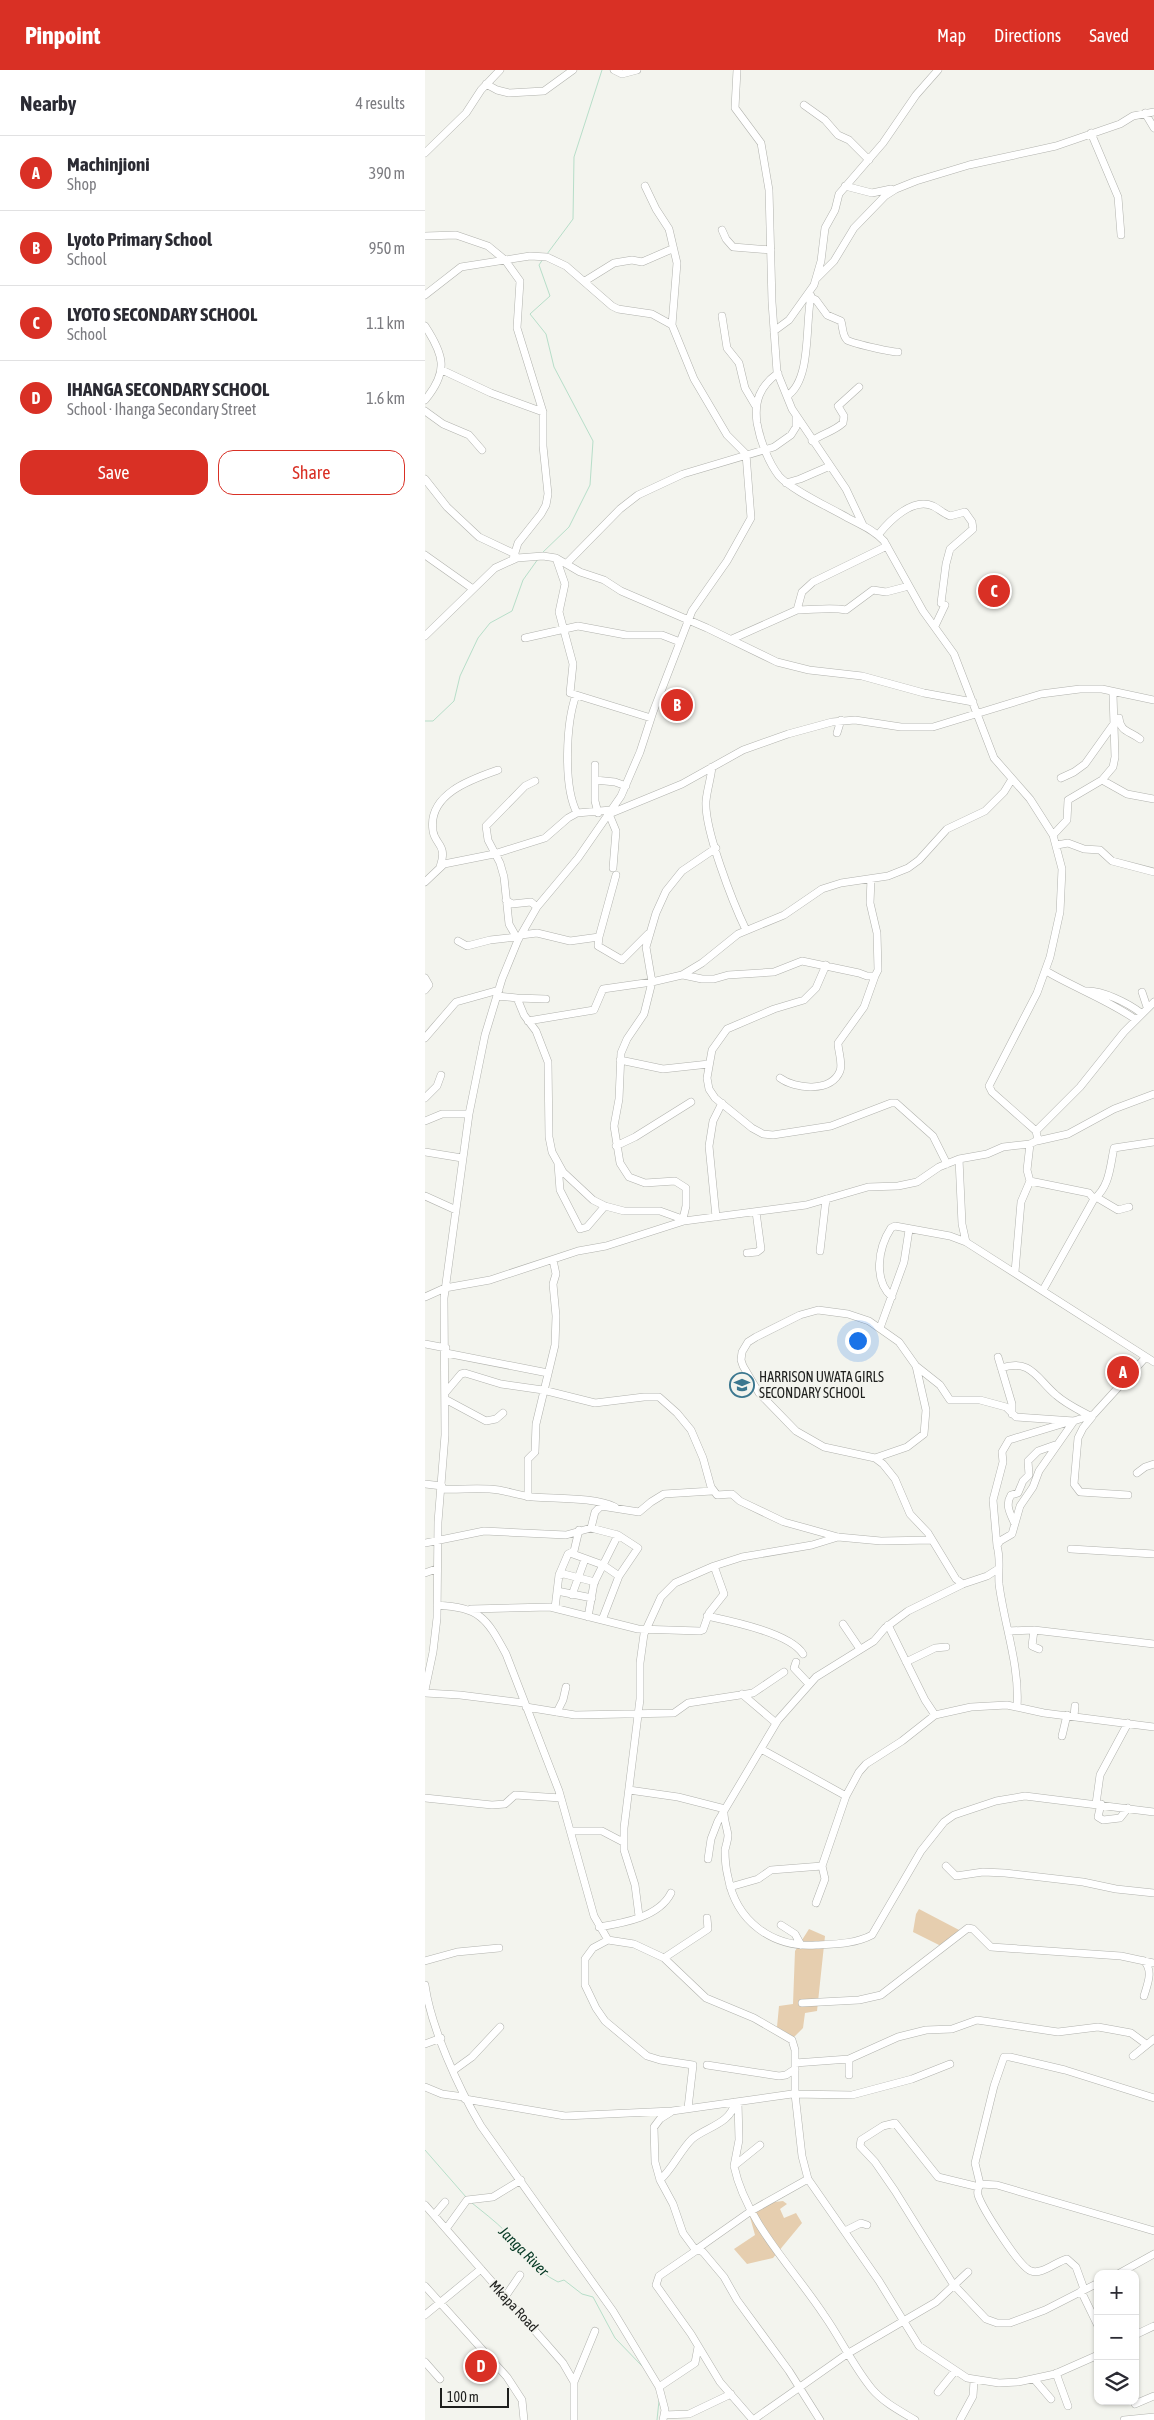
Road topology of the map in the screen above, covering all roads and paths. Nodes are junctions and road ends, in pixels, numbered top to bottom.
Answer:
1 (501, 70) edge
2 (573, 70) edge
3 (614, 70) edge
4 (635, 70) edge
5 (737, 70) edge
6 (938, 70) edge
7 (494, 73) edge
8 (486, 84) junction
9 (804, 106) dead end
10 (1154, 112) edge
11 (1145, 113) junction
12 (1154, 128) edge
13 (1091, 133) junction
14 (425, 154) edge
15 (869, 160) junction
16 (645, 186) dead end
17 (845, 186) junction
18 (902, 186) junction
19 (722, 230) dead end
20 (1121, 235) dead end
21 (425, 236) edge
22 (672, 249) junction
23 (771, 250) junction
24 (505, 260) junction
25 (817, 279) junction
26 (585, 281) junction
27 (425, 295) edge
28 (809, 296) junction
29 (722, 316) dead end
30 (672, 325) junction
31 (425, 326) edge
32 (774, 331) junction
33 (897, 352) dead end
34 (441, 370) junction
35 (778, 373) junction
36 (859, 387) dead end
37 (787, 396) junction
38 (425, 400) edge
39 (755, 405) junction
40 (425, 411) edge
41 (543, 412) junction
42 (796, 416) junction
43 (812, 440) junction
44 (482, 450) dead end
45 (765, 450) junction
46 (746, 457) junction
47 (830, 466) junction
48 (425, 480) edge
49 (786, 482) junction
50 (863, 526) junction
51 (878, 534) junction
52 (887, 546) junction
53 (425, 555) edge
54 (514, 556) junction
55 (556, 558) junction
56 (567, 563) junction
57 (909, 586) junction
58 (473, 589) junction
59 (797, 610) junction
60 (689, 620) junction
61 (935, 626) junction
62 (563, 629) junction
63 (425, 636) edge
64 (525, 638) dead end
65 (731, 639) junction
66 (680, 642) junction
67 (1111, 692) junction
68 (576, 695) junction
69 (1154, 700) edge
70 (973, 702) junction
71 (977, 713) junction
72 (651, 718) junction
73 (841, 720) junction
74 (1115, 721) junction
75 (837, 733) dead end
76 (1140, 739) dead end
77 (595, 765) dead end
78 (712, 767) junction
79 (498, 770) dead end
80 (1061, 778) dead end
81 (1012, 779) junction
82 (595, 780) junction
83 (1102, 780) junction
84 (535, 781) dead end
85 (626, 786) junction
86 (1154, 799) edge
87 (598, 812) junction
88 (610, 812) junction
89 (577, 813) junction
90 (1053, 835) junction
91 (1057, 845) junction
92 (716, 848) junction
93 (494, 854) junction
94 (440, 867) junction
95 (1154, 872) edge
96 (871, 879) junction
97 (425, 882) edge
98 (507, 900) junction
99 (537, 907) junction
100 (746, 930) junction
101 (649, 934) junction
102 (519, 937) junction
103 (599, 937) junction
104 (458, 941) dead end
105 (825, 965) junction
106 (1046, 971) junction
107 (682, 975) junction
108 (875, 976) junction
109 (425, 978) edge
110 (653, 982) junction
111 (425, 990) edge
112 (1083, 991) junction
113 (1142, 992) dead end
114 (498, 993) junction
115 (517, 998) junction
116 (546, 999) dead end
117 (1154, 1002) edge
118 (1147, 1007) junction
119 (1141, 1013) junction
120 (1135, 1019) junction
121 (528, 1021) junction
122 (425, 1038) edge
123 (620, 1060) junction
124 (709, 1064) junction
125 (441, 1075) dead end
126 (780, 1078) dead end
127 (1154, 1094) edge
128 (425, 1098) edge
129 (691, 1102) dead end
130 (722, 1103) junction
131 (469, 1114) junction
132 (425, 1121) edge
133 (1036, 1131) junction
134 (1034, 1142) junction
135 (1154, 1142) edge
136 (616, 1146) junction
137 (425, 1152) edge
138 (462, 1158) junction
139 (959, 1159) junction
140 (558, 1164) junction
141 (947, 1164) junction
142 (1030, 1181) junction
143 (425, 1196) edge
144 (1095, 1198) junction
145 (825, 1199) junction
146 (605, 1206) junction
147 (1129, 1207) dead end
148 (456, 1210) junction
149 (756, 1212) junction
150 (716, 1217) junction
151 (685, 1220) junction
152 (909, 1230) junction
153 (966, 1242) junction
154 (820, 1251) dead end
155 (747, 1253) dead end
156 (553, 1260) junction
157 (1015, 1272) junction
158 (445, 1288) junction
159 (1043, 1290) junction
160 (435, 1292) junction
161 (425, 1297) edge
162 (892, 1297) junction
163 (425, 1301) edge
164 (880, 1328) junction
165 (425, 1344) edge
166 (446, 1351) junction
167 (998, 1356) dead end
168 (1146, 1357) junction
169 (1154, 1362) edge
170 (916, 1366) junction
171 (1001, 1368) junction
172 (548, 1373) junction
173 (543, 1390) junction
174 (445, 1396) junction
175 (503, 1413) dead end
176 (1012, 1414) junction
177 (1092, 1415) junction
178 (1071, 1421) junction
179 (1056, 1445) junction
180 (875, 1458) junction
181 (1154, 1464) edge
182 (1137, 1473) dead end
183 (425, 1484) edge
184 (442, 1488) junction
185 (712, 1491) junction
186 (1128, 1496) dead end
187 (528, 1497) junction
188 (615, 1507) junction
189 (1014, 1522) junction
190 (591, 1528) junction
191 (579, 1530) junction
192 (618, 1535) junction
193 (837, 1536) junction
194 (437, 1540) junction
195 (932, 1540) junction
196 (425, 1543) edge
197 (997, 1546) junction
198 (1071, 1549) dead end
199 (570, 1553) junction
200 (1154, 1554) edge
201 (585, 1559) junction
202 (603, 1565) junction
203 (714, 1566) junction
204 (436, 1569) junction
205 (998, 1570) junction
206 (425, 1573) edge
207 (559, 1576) junction
208 (619, 1576) junction
209 (577, 1578) junction
210 (595, 1582) junction
211 (963, 1584) junction
212 (557, 1591) junction
213 (573, 1595) junction
214 (592, 1598) junction
215 (437, 1604) junction
216 (555, 1608) junction
217 (471, 1609) junction
218 (588, 1616) junction
219 (707, 1616) junction
220 (602, 1620) junction
221 (843, 1624) dead end
222 (888, 1625) junction
223 (645, 1630) junction
224 (1034, 1630) junction
225 (1008, 1631) junction
226 (876, 1639) junction
227 (896, 1642) junction
228 (1154, 1644) edge
229 (947, 1647) dead end
230 (860, 1649) junction
231 (1039, 1649) dead end
232 (803, 1654) dead end
233 (796, 1662) dead end
234 (906, 1662) junction
235 (784, 1672) dead end
236 (427, 1675) edge
237 (809, 1684) junction
238 (566, 1687) dead end
239 (425, 1692) edge
240 (742, 1694) junction
241 (525, 1705) junction
242 (1075, 1706) dead end
243 (1017, 1707) junction
244 (557, 1712) junction
245 (638, 1712) junction
246 (935, 1715) junction
247 (1070, 1715) junction
248 (776, 1723) junction
249 (1128, 1723) junction
250 (1154, 1727) edge
251 (1062, 1736) dead end
252 (761, 1749) junction
253 (629, 1790) junction
254 (846, 1796) junction
255 (425, 1798) edge
256 (561, 1798) junction
257 (1099, 1804) junction
258 (1128, 1808) junction
259 (724, 1811) junction
260 (1154, 1812) edge
261 (571, 1831) junction
262 (623, 1842) junction
263 (708, 1859) dead end
264 (822, 1866) junction
265 (945, 1866) dead end
266 (730, 1887) junction
267 (671, 1893) dead end
268 (1154, 1893) edge
269 (816, 1903) dead end
270 (639, 1916) junction
271 (707, 1918) dead end
272 (781, 1925) dead end
273 (599, 1927) junction
274 (608, 1940) junction
275 (801, 1945) junction
276 (499, 1948) dead end
277 (664, 1958) junction
278 (425, 1961) edge
279 (1144, 1961) junction
280 (1154, 1963) edge
281 (1152, 1971) edge
282 (425, 1986) edge
283 (1144, 1996) dead end
284 (802, 2003) dead end
285 (427, 2005) edge
286 (500, 2026) dead end
287 (441, 2038) junction
288 (1154, 2039) edge
289 (425, 2044) edge
290 (1146, 2044) junction
291 (1133, 2056) dead end
292 (849, 2059) junction
293 (950, 2064) dead end
294 (707, 2065) dead end
295 (795, 2066) junction
296 (453, 2070) junction
297 (849, 2075) dead end
298 (425, 2087) edge
299 (795, 2094) junction
300 (464, 2098) junction
301 (1154, 2098) edge
302 (737, 2102) junction
303 (688, 2108) junction
304 (655, 2111) junction
305 (671, 2111) junction
306 (660, 2119) junction
307 (761, 2146) dead end
308 (734, 2166) junction
309 (808, 2179) junction
310 (521, 2180) junction
311 (661, 2180) junction
312 (979, 2186) junction
313 (445, 2202) dead end
314 (425, 2205) edge
315 (751, 2211) junction
316 (434, 2216) junction
317 (867, 2225) dead end
318 (446, 2230) junction
319 (1154, 2230) edge
320 (845, 2231) junction
321 (697, 2250) junction
322 (1154, 2254) edge
323 (481, 2269) junction
324 (1125, 2270) edge
325 (968, 2272) dead end
326 (520, 2275) dead end
327 (953, 2284) junction
328 (1094, 2285) edge
329 (425, 2286) edge
330 (1082, 2290) junction
331 (505, 2297) junction
332 (439, 2302) junction
333 (425, 2315) edge
334 (1094, 2317) edge
335 (904, 2320) junction
336 (1154, 2326) edge
337 (595, 2331) dead end
338 (1139, 2333) edge
339 (698, 2347) junction
340 (847, 2354) junction
341 (1094, 2358) edge
342 (425, 2362) edge
343 (955, 2372) junction
344 (1056, 2373) junction
345 (440, 2379) dead end
346 (1035, 2379) junction
347 (974, 2381) junction
348 (574, 2382) junction
349 (798, 2386) junction
350 (659, 2387) junction
351 (938, 2392) dead end
352 (731, 2394) junction
353 (1154, 2396) edge
354 (1051, 2399) dead end
355 (1139, 2402) edge
356 (1136, 2405) edge
357 (1068, 2406) dead end
358 (667, 2417) edge
359 (1154, 2417) edge
360 (1142, 2418) junction
361 (524, 2420) edge
362 (574, 2420) edge
363 (753, 2420) edge
364 (820, 2420) edge
365 (915, 2420) edge
366 (960, 2420) edge
367 (1125, 2420) edge

1 - 7 street
2 - 8 street
3 - 4 street
5 - 23 street
6 - 15 street
7 - 8 street
8 - 14 street
9 - 15 street
10 - 11 street
11 - 12 street
11 - 13 street
13 - 18 street
13 - 20 street
15 - 17 street
16 - 22 street
17 - 18 street
17 - 25 street
18 - 25 street
19 - 23 street
21 - 24 street
22 - 26 street
22 - 30 street
23 - 32 street
24 - 26 street
24 - 27 street
24 - 41 street
25 - 28 street
26 - 30 street
28 - 32 street
28 - 33 street
28 - 37 street
29 - 39 street
30 - 46 street
31 - 34 street
32 - 35 street
34 - 38 street
34 - 41 street
35 - 37 street
35 - 39 street
36 - 43 street
37 - 42 street
39 - 45 street
40 - 44 street
41 - 54 street
42 - 43 street
42 - 45 street
43 - 47 street
45 - 46 street
45 - 49 street
46 - 56 street
46 - 60 street
47 - 49 street
47 - 50 street
48 - 54 street
49 - 50 street
50 - 51 street
51 - 52 street
51 - 61 street
52 - 57 street
52 - 59 street
53 - 58 street
54 - 55 street
54 - 58 street
55 - 56 street
55 - 62 street
56 - 60 street
57 - 59 street
57 - 61 street
58 - 63 street
59 - 65 street
60 - 65 street
60 - 66 street
61 - 70 street
62 - 64 street
62 - 66 street
62 - 68 street
65 - 70 street
66 - 72 street
67 - 69 street
67 - 71 street
67 - 74 street
67 - 76 street
68 - 72 street
68 - 89 street
70 - 71 street
71 - 73 street
71 - 81 street
72 - 85 street
73 - 75 street
73 - 78 street
74 - 80 street
74 - 83 street
77 - 82 street
78 - 88 street
78 - 92 street
79 - 94 street
81 - 90 street
81 - 96 street
82 - 85 street
82 - 87 street
83 - 86 street
83 - 90 street
84 - 93 street
85 - 88 street
87 - 88 street
87 - 89 street
88 - 99 street
88 - 103 street
89 - 93 street
90 - 91 street
91 - 95 street
91 - 106 street
92 - 100 street
92 - 101 street
93 - 94 street
93 - 98 street
94 - 97 street
96 - 100 street
96 - 108 street
98 - 99 street
98 - 102 street
99 - 102 street
100 - 107 street
101 - 103 street
101 - 110 street
102 - 103 street
102 - 104 street
102 - 114 street
105 - 107 street
105 - 108 street
105 - 124 street
106 - 112 street
106 - 133 street
107 - 110 street
108 - 126 street
109 - 111 street
110 - 121 street
110 - 123 street
112 - 119 street
112 - 120 street
113 - 118 street
114 - 115 street
114 - 122 street
114 - 131 street
115 - 116 street
115 - 121 street
117 - 118 street
118 - 119 street
119 - 120 street
120 - 133 street
121 - 140 street
123 - 124 street
123 - 136 street
124 - 130 street
125 - 128 street
127 - 134 street
129 - 136 street
130 - 141 street
130 - 150 street
131 - 132 street
131 - 138 street
133 - 134 street
134 - 139 street
134 - 142 street
135 - 144 street
136 - 151 street
137 - 138 street
138 - 148 street
139 - 141 street
139 - 153 street
140 - 146 street
140 - 146 street
141 - 145 street
142 - 144 street
142 - 157 street
143 - 148 street
144 - 147 street
144 - 159 street
145 - 149 street
145 - 154 street
146 - 151 street
148 - 158 street
149 - 150 street
149 - 155 street
150 - 151 street
151 - 156 street
152 - 153 street
152 - 162 street
152 - 162 street
153 - 157 street
156 - 158 street
156 - 172 street
157 - 159 street
158 - 160 street
158 - 166 street
159 - 168 street
160 - 161 street
160 - 163 street
162 - 164 street
164 - 170 street
164 - 180 street
165 - 166 street
166 - 172 street
166 - 174 street
167 - 171 street
168 - 169 street
168 - 177 street
170 - 176 street
170 - 180 street
171 - 176 street
171 - 177 street
172 - 173 street
173 - 174 street
173 - 185 street
173 - 187 street
174 - 175 street
174 - 184 street
176 - 178 street
177 - 178 street
177 - 186 street
178 - 179 street
178 - 197 street
179 - 189 street
179 - 189 street
180 - 195 street
181 - 182 street
183 - 184 street
184 - 187 street
184 - 194 street
185 - 188 street
185 - 193 street
187 - 188 street
188 - 190 street
189 - 197 street
190 - 191 street
190 - 192 street
191 - 194 street
191 - 199 street
192 - 202 street
192 - 208 street
193 - 195 street
193 - 203 street
194 - 196 street
194 - 204 street
195 - 211 street
197 - 205 street
198 - 200 street
199 - 201 street
199 - 207 street
201 - 202 street
201 - 209 street
202 - 208 street
202 - 210 street
203 - 219 street
203 - 223 street
204 - 206 street
204 - 215 street
205 - 211 street
205 - 225 street
207 - 209 street
207 - 212 street
208 - 220 street
209 - 210 street
209 - 213 street
210 - 214 street
211 - 222 street
212 - 213 street
212 - 216 street
213 - 214 street
214 - 218 street
215 - 217 street
215 - 236 street
216 - 217 street
216 - 218 street
217 - 241 street
218 - 220 street
219 - 223 street
219 - 232 street
220 - 223 street
221 - 230 street
222 - 226 street
222 - 227 street
223 - 245 street
224 - 225 street
224 - 228 street
224 - 231 street
225 - 243 street
226 - 227 street
226 - 230 street
227 - 234 street
229 - 234 street
230 - 237 street
233 - 237 street
234 - 246 street
235 - 240 street
236 - 239 street
237 - 248 street
238 - 244 street
239 - 241 street
240 - 245 street
240 - 248 street
241 - 244 street
241 - 256 street
242 - 247 street
243 - 246 street
243 - 247 street
244 - 245 street
245 - 253 street
246 - 254 street
247 - 249 street
247 - 251 street
248 - 252 street
249 - 250 street
249 - 257 street
252 - 254 street
252 - 259 street
253 - 259 street
253 - 262 street
254 - 264 street
255 - 256 street
256 - 261 street
257 - 258 street
257 - 258 street
257 - 275 street
258 - 260 street
259 - 263 street
259 - 266 street
261 - 262 street
261 - 273 street
262 - 270 street
264 - 266 street
264 - 269 street
265 - 268 street
266 - 275 street
267 - 270 street
270 - 273 street
271 - 277 street
272 - 275 street
273 - 274 street
274 - 277 street
274 - 303 street
276 - 278 street
277 - 295 street
279 - 280 street
279 - 281 street
279 - 284 street
281 - 283 street
282 - 285 street
285 - 287 street
286 - 296 street
287 - 289 street
287 - 296 street
288 - 290 street
290 - 291 street
290 - 292 street
292 - 295 street
292 - 297 street
293 - 299 street
294 - 295 street
295 - 299 street
296 - 300 street
298 - 300 street
299 - 302 street
299 - 309 street
300 - 304 street
300 - 310 street
301 - 312 street
302 - 303 street
302 - 308 street
302 - 311 street
303 - 305 street
304 - 305 street
304 - 306 street
305 - 306 street
306 - 311 street
307 - 308 street
308 - 315 street
309 - 315 street
309 - 320 street
310 - 318 street
310 - 350 street
311 - 321 street
312 - 319 street
312 - 327 street
312 - 330 street
313 - 316 street
314 - 316 street, Mkapa Road
315 - 321 street
315 - 340 street
316 - 318 street, Mkapa Road
317 - 320 street
318 - 323 street, Mkapa Road
320 - 335 street
321 - 339 street
321 - 349 street
322 - 324 street
323 - 331 street, Mkapa Road
323 - 332 street
325 - 327 street
326 - 331 street
327 - 330 street
327 - 335 street
328 - 330 street
329 - 332 street
330 - 334 street
331 - 348 street, Mkapa Road
332 - 333 street
332 - 361 street
335 - 340 street
335 - 343 street
336 - 338 street
337 - 348 street
339 - 350 street
339 - 352 street
340 - 349 street
340 - 365 street
341 - 344 street
342 - 345 street
343 - 347 street
343 - 351 street
344 - 346 street
344 - 357 street
346 - 347 street
346 - 354 street
347 - 366 street
348 - 362 street
349 - 363 street
349 - 364 street
350 - 358 street
352 - 358 street
352 - 363 street
353 - 355 street
356 - 360 street
359 - 360 street
360 - 367 street

